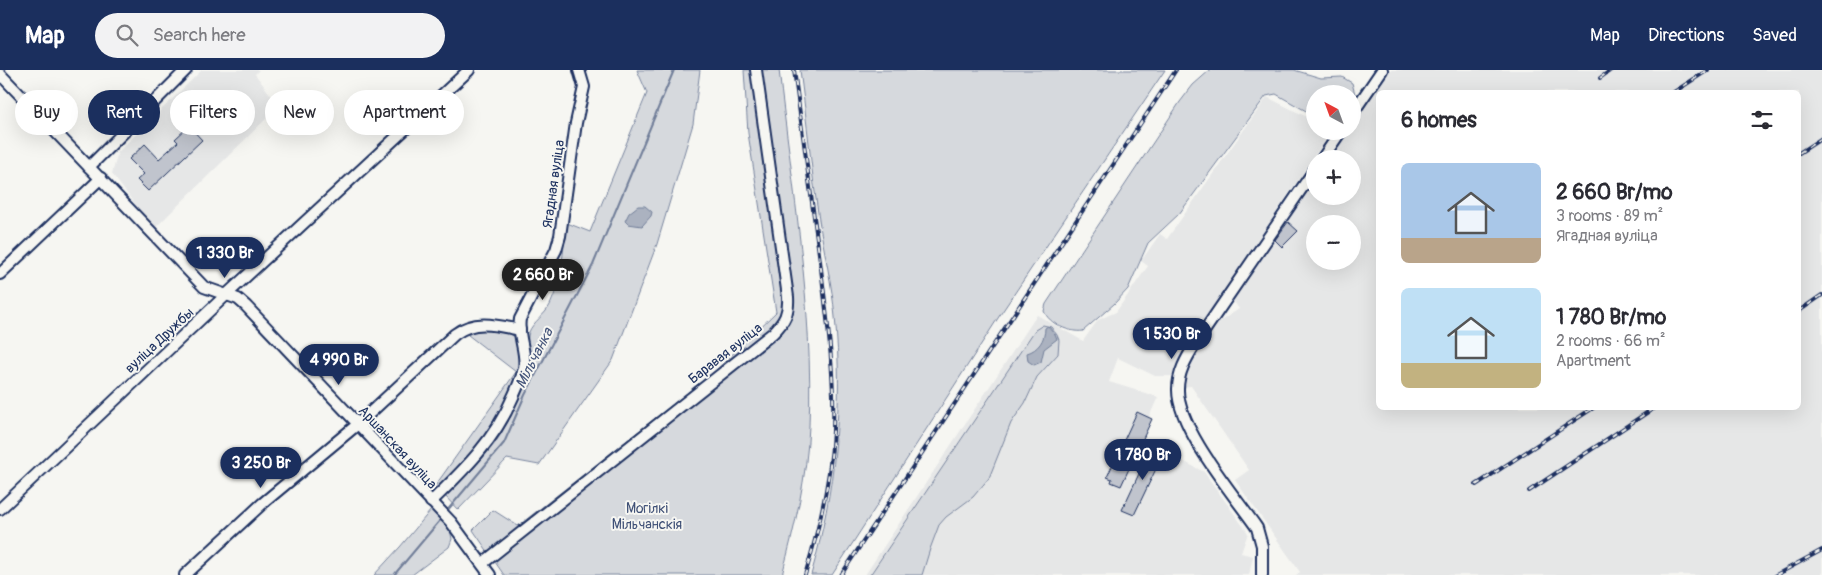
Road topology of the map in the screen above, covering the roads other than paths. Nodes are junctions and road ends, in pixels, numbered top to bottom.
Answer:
1 (186, 70) edge
2 (470, 70) edge
3 (579, 70) edge
4 (756, 70) edge
5 (1382, 70) edge
6 (0, 74) edge
7 (1361, 101) edge
8 (89, 167) junction
9 (101, 178) junction
10 (1306, 182) edge
11 (0, 274) edge
12 (225, 296) junction
13 (520, 330) junction
14 (358, 424) junction
15 (433, 504) junction
16 (0, 509) edge
17 (483, 564) junction
18 (185, 575) edge
19 (490, 575) edge
20 (1262, 575) edge

1 - 8 street
2 - 12 street, вуліца Дружбы
3 - 13 street, Ягадная вуліца
4 - 17 street, Баравая вуліца
5 - 7 street
6 - 8 street, Аршанская вуліца
8 - 9 street, Аршанская вуліца
9 - 11 street
9 - 12 street, Аршанская вуліца
10 - 20 street
12 - 14 street, Аршанская вуліца
12 - 16 street, вуліца Дружбы
13 - 14 street
13 - 15 street, Ягадная вуліца
14 - 15 street, Аршанская вуліца
14 - 18 street
15 - 17 street, Аршанская вуліца
17 - 19 street, Аршанская вуліца

